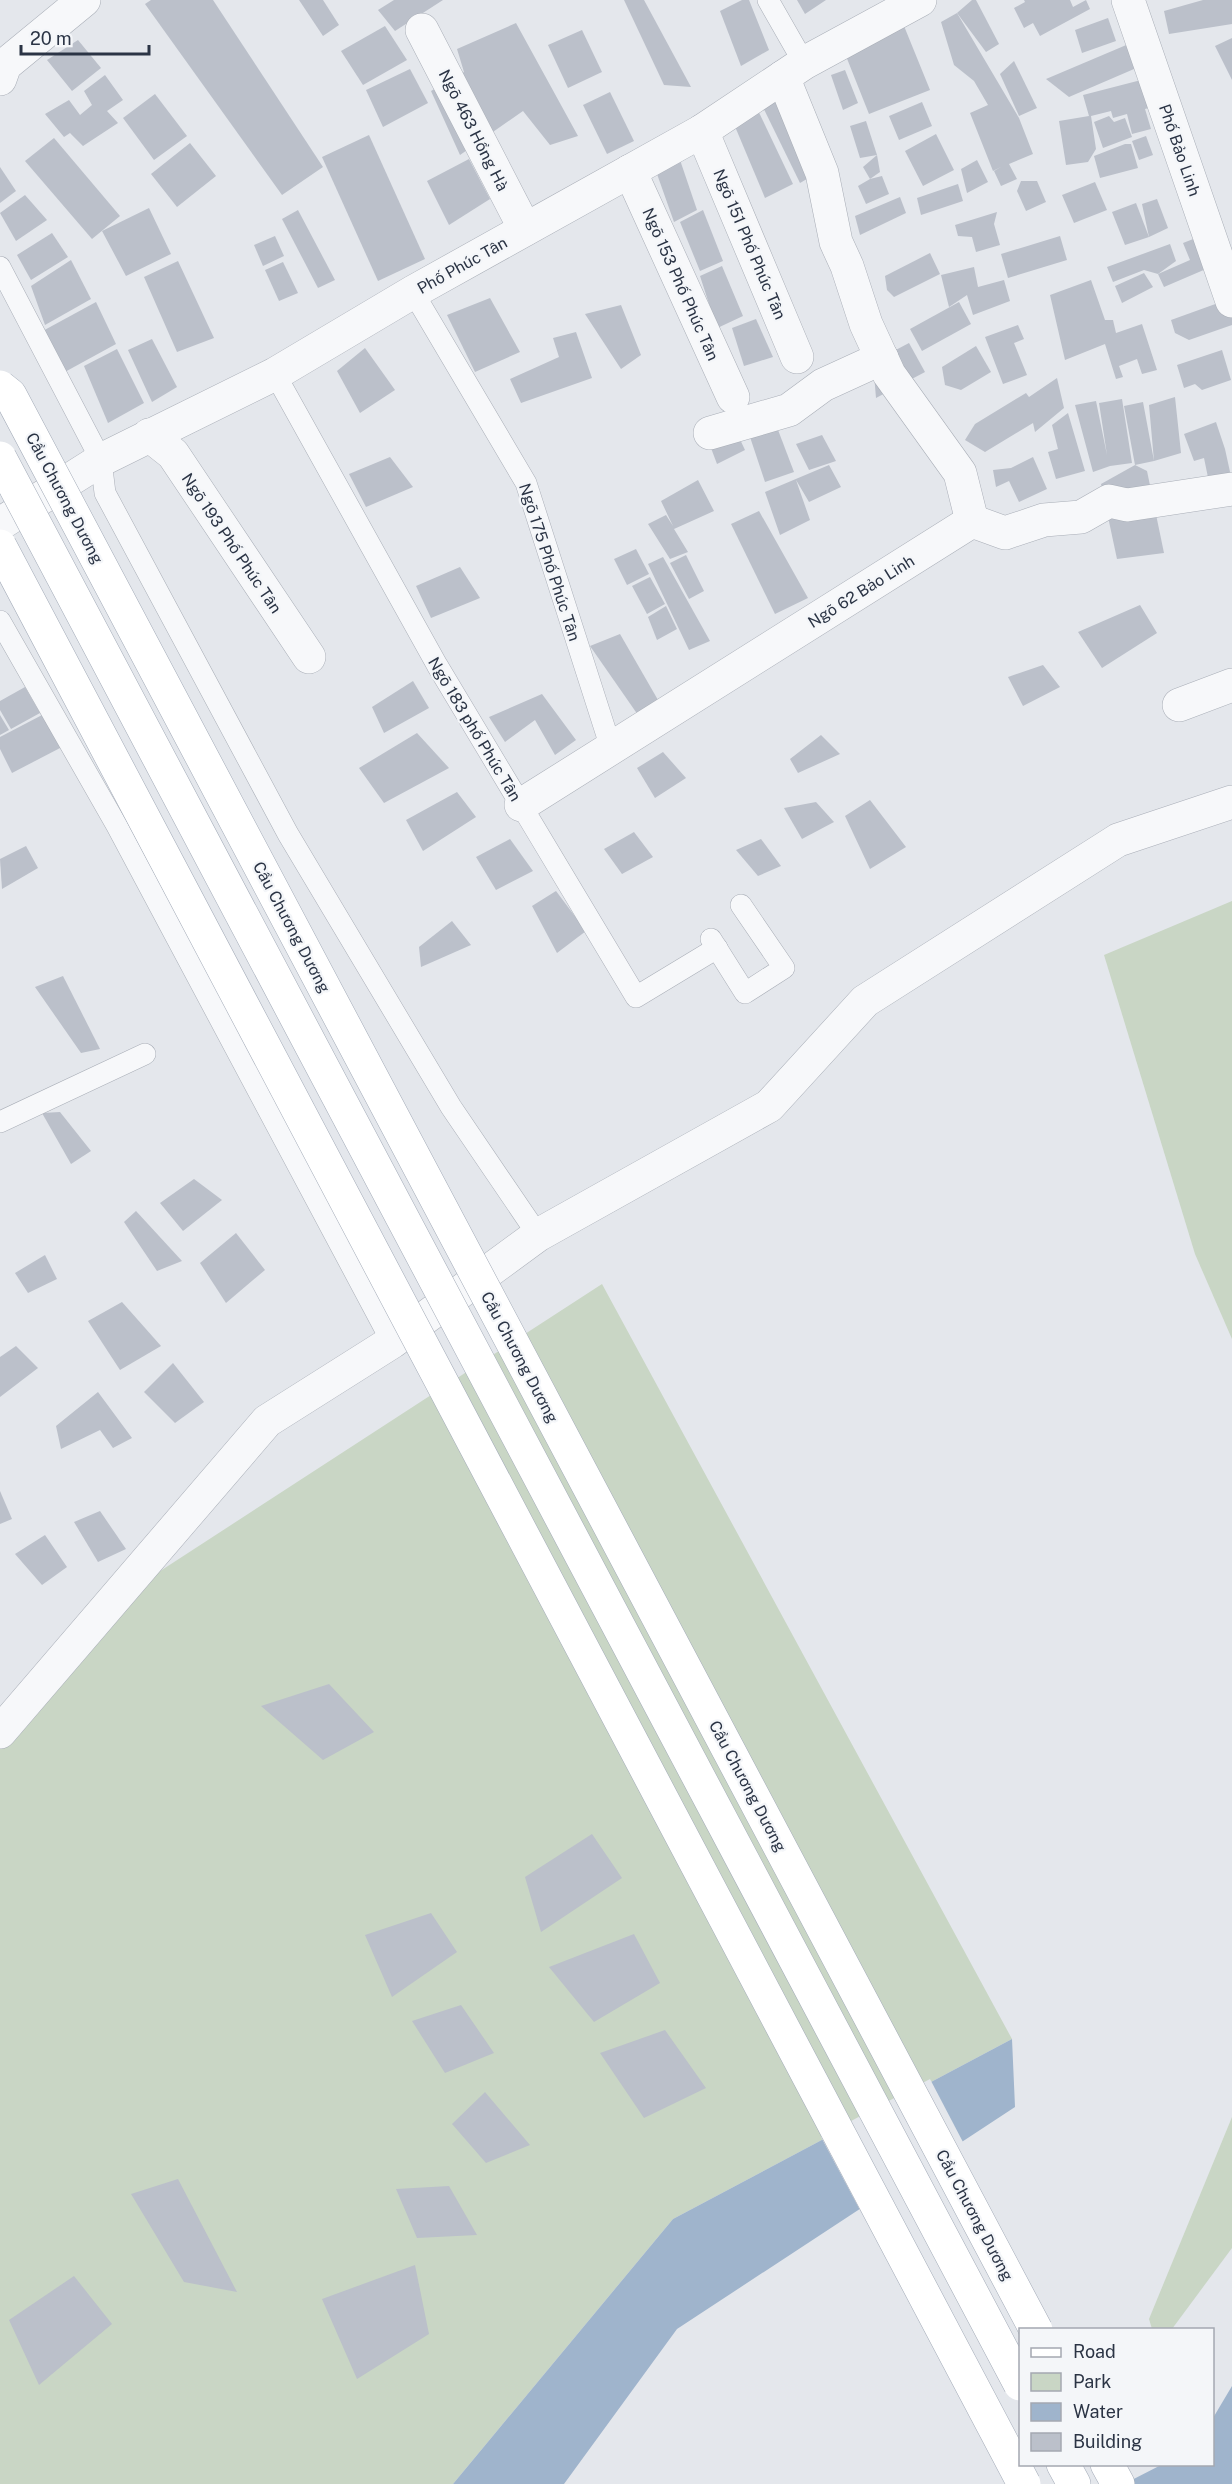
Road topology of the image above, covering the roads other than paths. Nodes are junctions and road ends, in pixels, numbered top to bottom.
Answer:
1 (84, 0) edge
2 (768, 0) edge
3 (920, 0) edge
4 (1128, 0) edge
5 (422, 30) dead end
6 (793, 70) junction
7 (0, 79) edge
8 (702, 131) junction
9 (630, 171) junction
10 (525, 229) junction
11 (0, 267) edge
12 (413, 292) junction
13 (1232, 301) edge
14 (797, 357) dead end
15 (882, 358) junction
16 (275, 374) junction
17 (0, 387) edge
18 (733, 397) dead end
19 (710, 433) dead end
20 (149, 435) junction
21 (0, 458) edge
22 (101, 460) junction
23 (1232, 489) edge
24 (972, 521) junction
25 (0, 524) edge
26 (0, 546) edge
27 (0, 621) edge
28 (309, 657) dead end
29 (1232, 685) edge
30 (1179, 705) dead end
31 (611, 748) junction
32 (1232, 802) edge
33 (521, 806) junction
34 (741, 905) dead end
35 (145, 1054) dead end
36 (0, 1122) edge
37 (538, 1235) junction
38 (392, 1342) junction
39 (0, 1732) edge
40 (1035, 2328) edge
41 (1019, 2382) edge
42 (1064, 2466) edge
43 (1108, 2466) edge
44 (1024, 2484) edge
45 (1074, 2484) edge
46 (1118, 2484) edge

1 - 7 street
2 - 6 lane
3 - 6 street, Phố Phúc Tân
4 - 13 street, Phố Bảo Linh
5 - 10 street, Ngõ 463 Hồng Hà
6 - 8 street, Phố Phúc Tân
6 - 15 street
8 - 9 street, Phố Phúc Tân
8 - 14 street, Ngõ 151 Phố Phúc Tân
9 - 10 street, Phố Phúc Tân
9 - 18 street, Ngõ 153 Phố Phúc Tân
10 - 12 street, Phố Phúc Tân
11 - 22 lane
12 - 16 street, Phố Phúc Tân
12 - 31 lane, Ngõ 175 Phố Phúc Tân
15 - 19 street
15 - 24 street
16 - 20 street, Phố Phúc Tân
16 - 33 lane, Ngõ 183 phố Phúc Tân
17 - 40 main road, Cầu Chương Dương, bridge
20 - 22 street, Phố Phúc Tân
20 - 28 street, Ngõ 193 Phố Phúc Tân
21 - 41 main road, bridge
22 - 25 street, Phố Phúc Tân
22 - 37 lane
23 - 24 street
24 - 31 street, Ngõ 62 Bảo Linh
26 - 44 main road, bridge
27 - 38 lane
29 - 30 street
31 - 33 street, Ngõ 62 Bảo Linh
32 - 37 street
33 - 34 lane, Ngõ 183 phố Phúc Tân
35 - 36 lane
37 - 38 street
38 - 39 street
42 - 45 main road
43 - 46 main road

